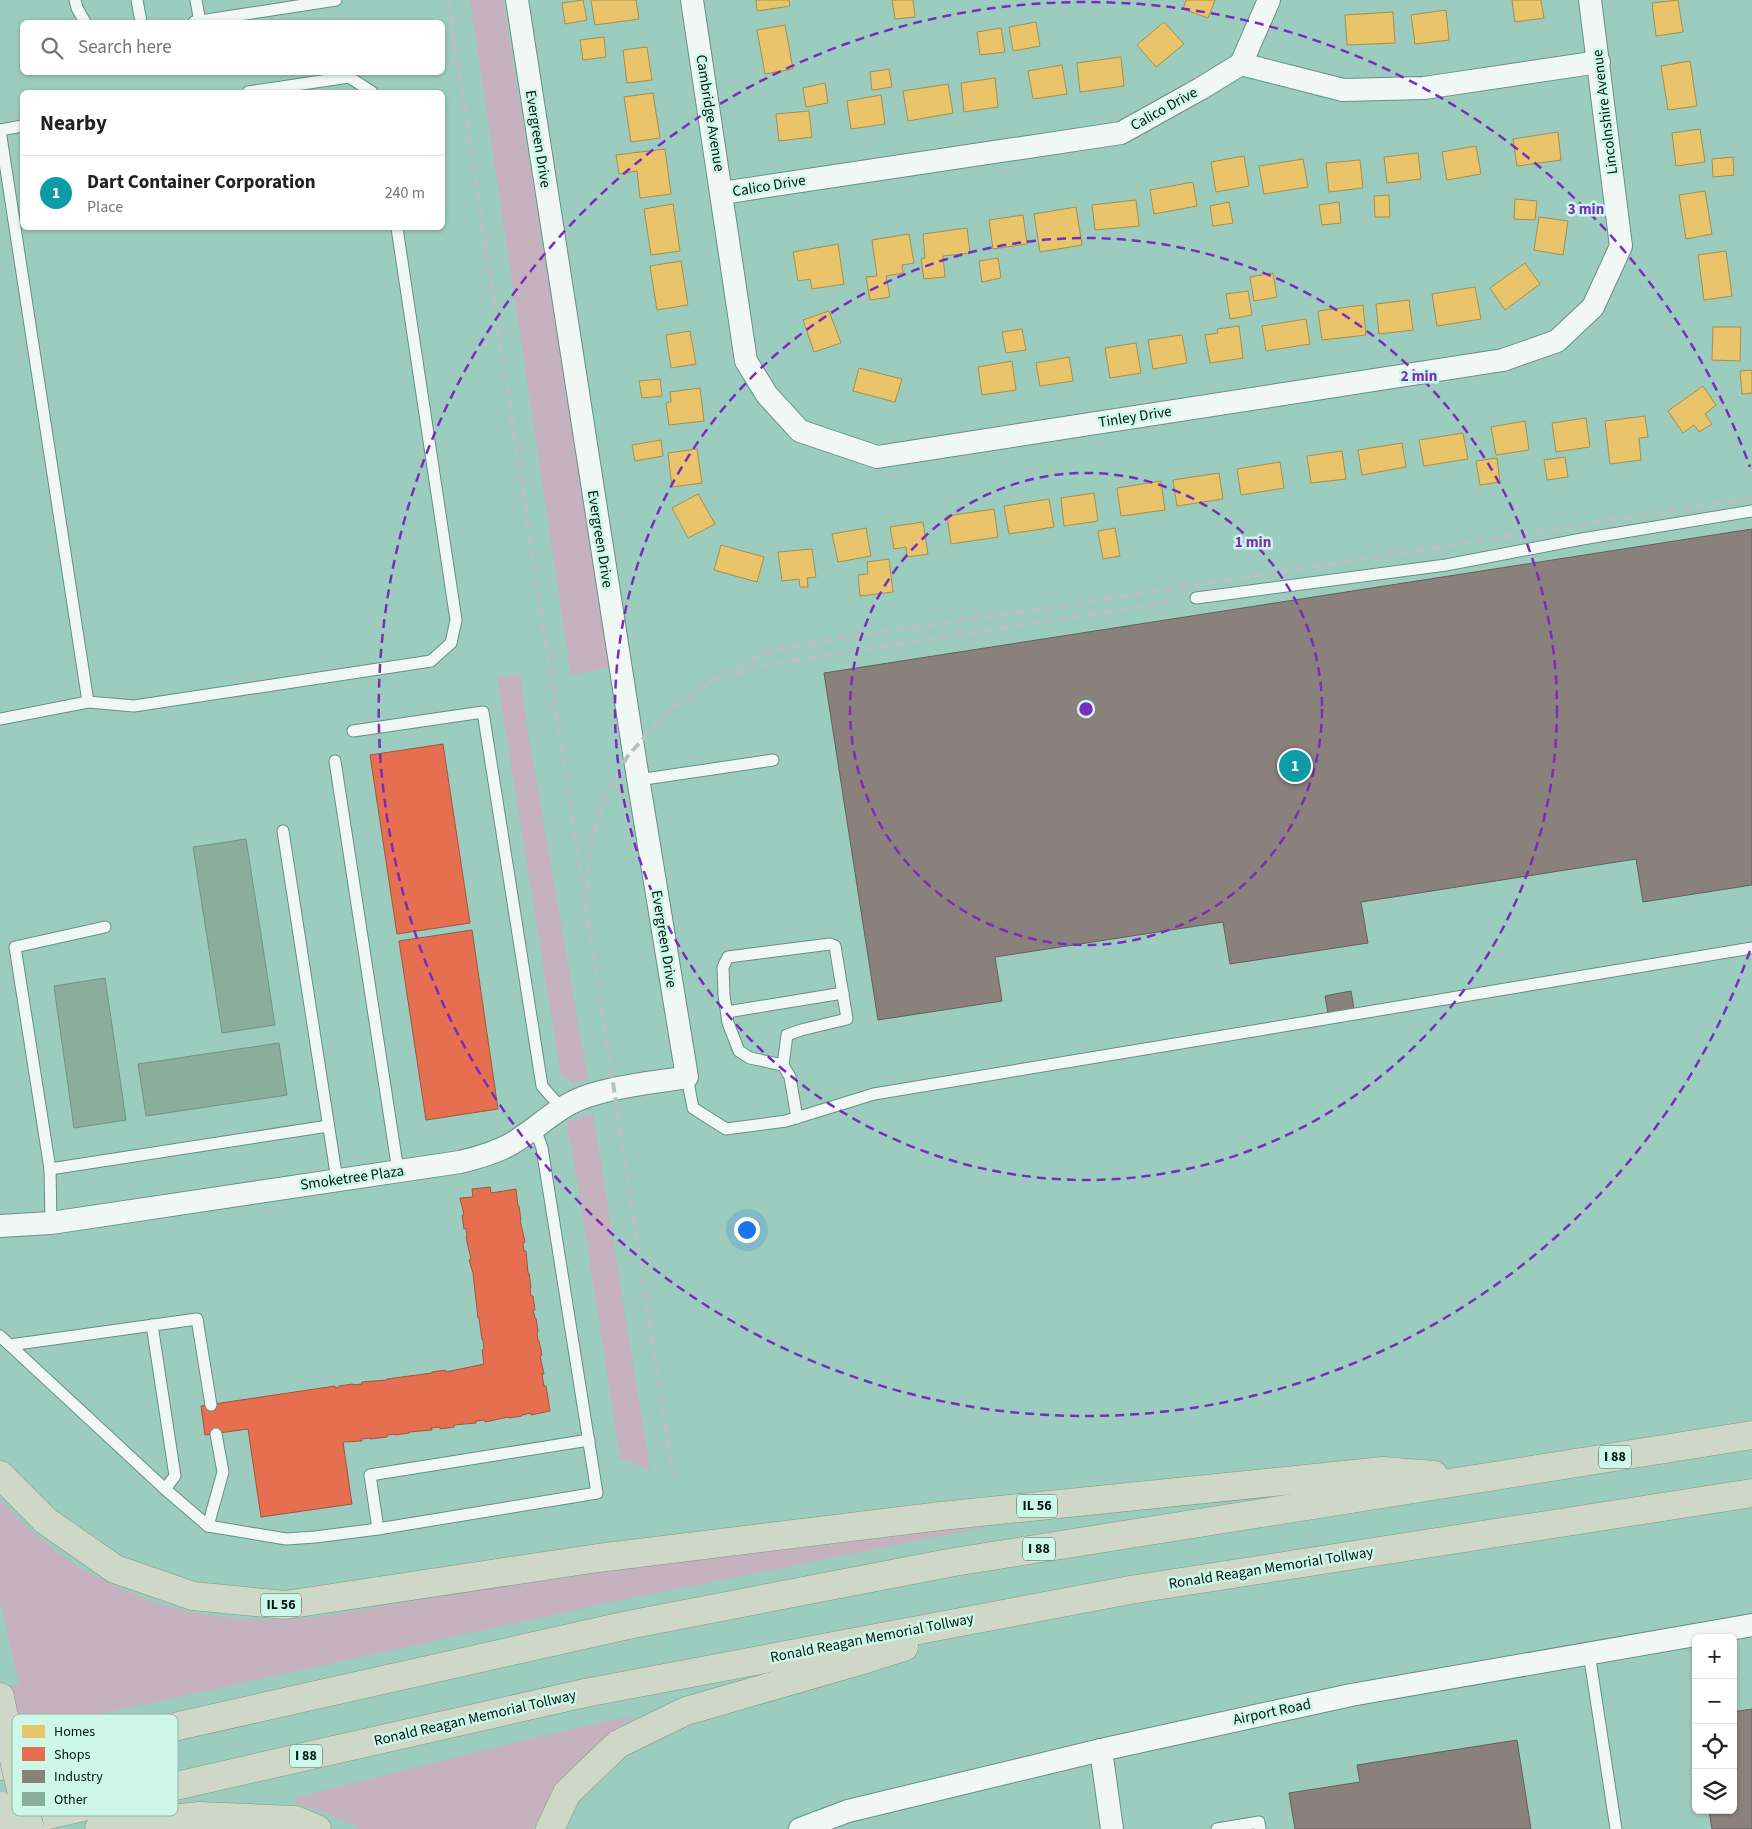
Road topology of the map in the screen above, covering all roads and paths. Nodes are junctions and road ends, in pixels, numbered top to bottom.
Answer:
1 (75, 0) edge
2 (137, 0) edge
3 (196, 0) edge
4 (336, 0) edge
5 (517, 0) edge
6 (692, 0) edge
7 (1270, 0) edge
8 (1590, 0) edge
9 (280, 5) edge
10 (84, 20) edge
11 (141, 20) edge
12 (197, 20) edge
13 (207, 20) edge
14 (1599, 62) junction
15 (1241, 64) junction
16 (261, 90) edge
17 (369, 90) edge
18 (20, 126) edge
19 (0, 130) edge
20 (722, 193) junction
21 (397, 230) edge
22 (1593, 307) joint
23 (739, 314) joint
24 (1752, 511) edge
25 (1196, 598) dead end
26 (88, 702) junction
27 (0, 719) edge
28 (353, 732) dead end
29 (773, 760) dead end
30 (335, 761) dead end
31 (638, 780) junction
32 (282, 830) dead end
33 (105, 928) dead end
34 (1752, 948) edge
35 (843, 993) junction
36 (726, 1012) junction
37 (783, 1066) junction
38 (687, 1077) junction
39 (562, 1109) junction
40 (797, 1118) junction
41 (328, 1126) junction
42 (534, 1128) junction
43 (50, 1169) junction
44 (398, 1171) junction
45 (337, 1180) junction
46 (51, 1224) junction
47 (0, 1226) edge
48 (152, 1325) junction
49 (0, 1336) edge
50 (10, 1344) junction
51 (211, 1405) dead end
52 (216, 1434) dead end
53 (1752, 1435) edge
54 (589, 1440) junction
55 (0, 1475) edge
56 (1478, 1478) junction
57 (165, 1489) junction
58 (1752, 1493) edge
59 (208, 1526) junction
60 (378, 1529) junction
61 (1008, 1612) junction
62 (1752, 1625) edge
63 (1589, 1653) junction
64 (2, 1707) edge
65 (178, 1726) edge
66 (1101, 1750) junction
67 (12, 1751) edge
68 (178, 1785) edge
69 (0, 1806) edge
70 (27, 1816) edge
71 (44, 1816) edge
72 (0, 1826) edge
73 (5, 1829) edge
74 (30, 1829) edge
75 (99, 1829) edge
76 (318, 1829) edge
77 (550, 1829) edge
78 (800, 1829) edge
79 (1112, 1829) edge
80 (1217, 1829) edge
81 (1260, 1829) edge
82 (1616, 1829) edge

1 - 10 lane
2 - 11 lane
3 - 12 lane
4 - 9 lane
5 - 31 street, Evergreen Drive
6 - 20 street, Cambridge Avenue
7 - 15 street
8 - 14 street, Lincolnshire Avenue
9 - 13 lane
14 - 15 street
14 - 22 street, Lincolnshire Avenue
15 - 20 street, Calico Drive
16 - 17 lane
18 - 19 lane
19 - 26 lane
20 - 23 street, Cambridge Avenue
21 - 26 lane
22 - 23 street, Tinley Drive
24 - 25 lane
26 - 27 lane
28 - 39 lane
29 - 31 lane
30 - 44 lane
31 - 38 street, Evergreen Drive
32 - 41 lane
33 - 43 lane
34 - 40 lane
35 - 36 lane
35 - 36 lane
35 - 37 lane
36 - 37 lane
37 - 40 lane
38 - 39 street, Smoketree Plaza
38 - 40 lane
39 - 42 street, Smoketree Plaza
41 - 43 lane
41 - 45 lane
42 - 44 street, Smoketree Plaza
42 - 54 lane
43 - 46 lane
44 - 45 street, Smoketree Plaza
45 - 46 street, Smoketree Plaza
46 - 47 street, Smoketree Plaza
48 - 50 lane
48 - 51 lane
48 - 57 lane
49 - 50 lane
50 - 57 lane
52 - 59 lane
53 - 56 highway, I 88
54 - 60 lane
54 - 60 lane
55 - 56 highway, IL 56
56 - 65 highway, I 88
57 - 59 lane
58 - 61 highway, Ronald Reagan Memorial Tollway / I 88
59 - 60 lane
61 - 68 highway, Ronald Reagan Memorial Tollway / I 88
61 - 77 highway
62 - 63 street, Airport Road
63 - 66 street, Airport Road
63 - 82 lane
64 - 67 highway, bridge
66 - 78 street, Airport Road
66 - 79 street
69 - 73 highway, bridge
70 - 74 highway, bridge
71 - 72 highway, Ronald Reagan Memorial Tollway / I 88
75 - 76 highway
80 - 81 lane

